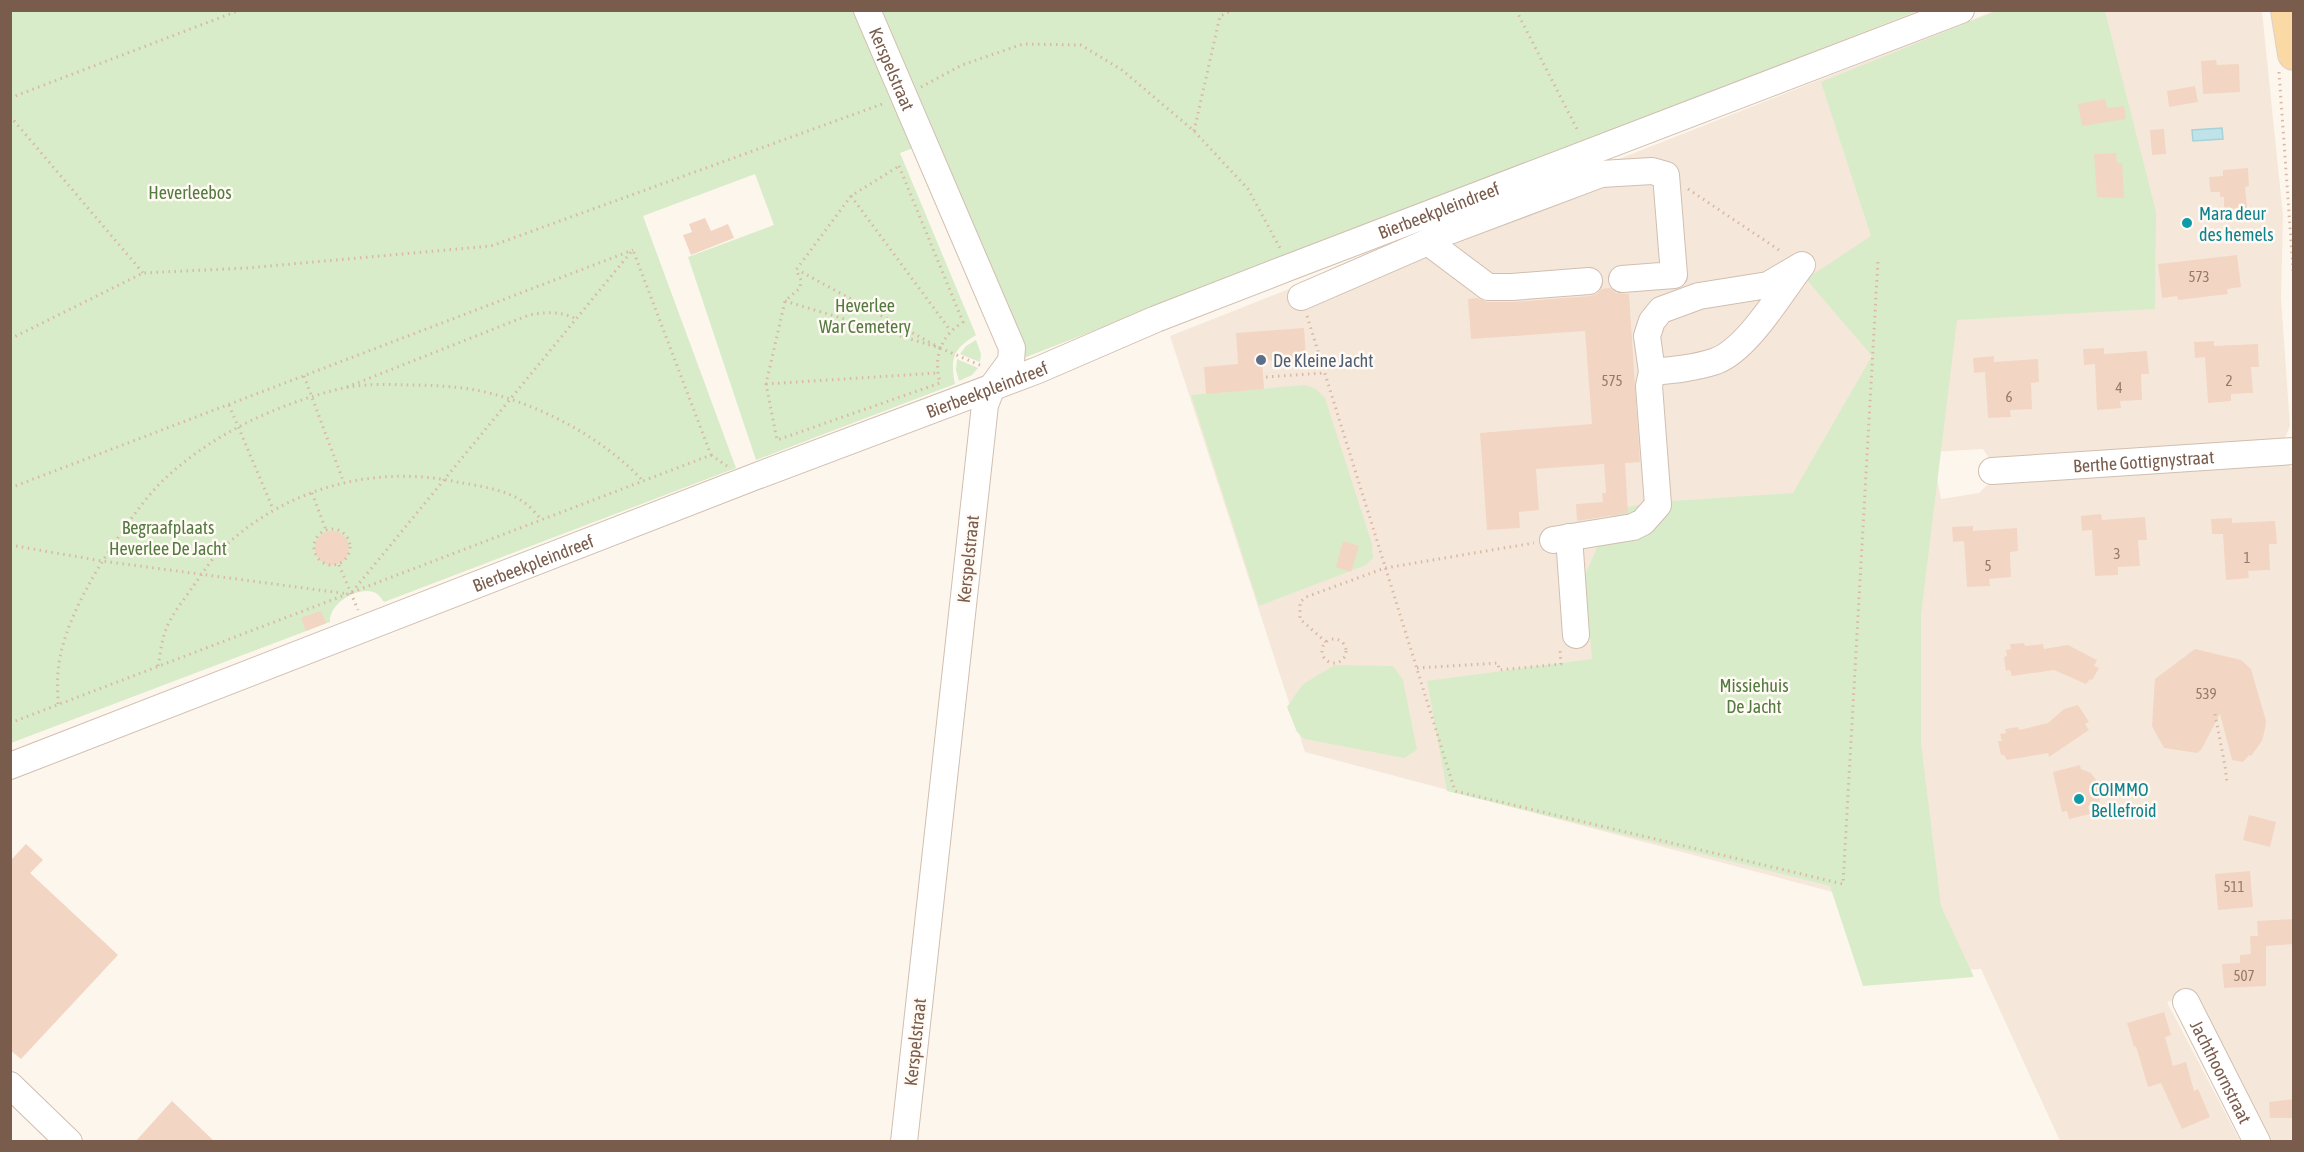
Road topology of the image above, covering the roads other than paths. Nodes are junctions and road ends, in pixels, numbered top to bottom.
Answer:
1 (867, 10) edge
2 (1961, 10) edge
3 (2287, 10) edge
4 (2286, 63) edge
5 (1428, 242) junction
6 (1622, 279) dead end
7 (1589, 281) dead end
8 (1301, 297) road end
9 (1652, 372) junction
10 (997, 380) junction
11 (2294, 451) edge
12 (1992, 471) dead end
13 (1568, 638) road end
14 (10, 766) edge
15 (2186, 1002) dead end
16 (10, 1086) edge
17 (69, 1142) edge
18 (904, 1142) edge
19 (2257, 1142) edge

1 - 10 street, Kerspelstraat
2 - 10 street, Bierbeekpleindreef
3 - 4 main road
5 - 6 street
5 - 7 street
5 - 8 street
9 - 9 street
9 - 13 street
10 - 14 street, Bierbeekpleindreef
10 - 18 street, Kerspelstraat
11 - 12 street, Berthe Gottignystraat
15 - 19 street, Jachthoornstraat
16 - 17 street

